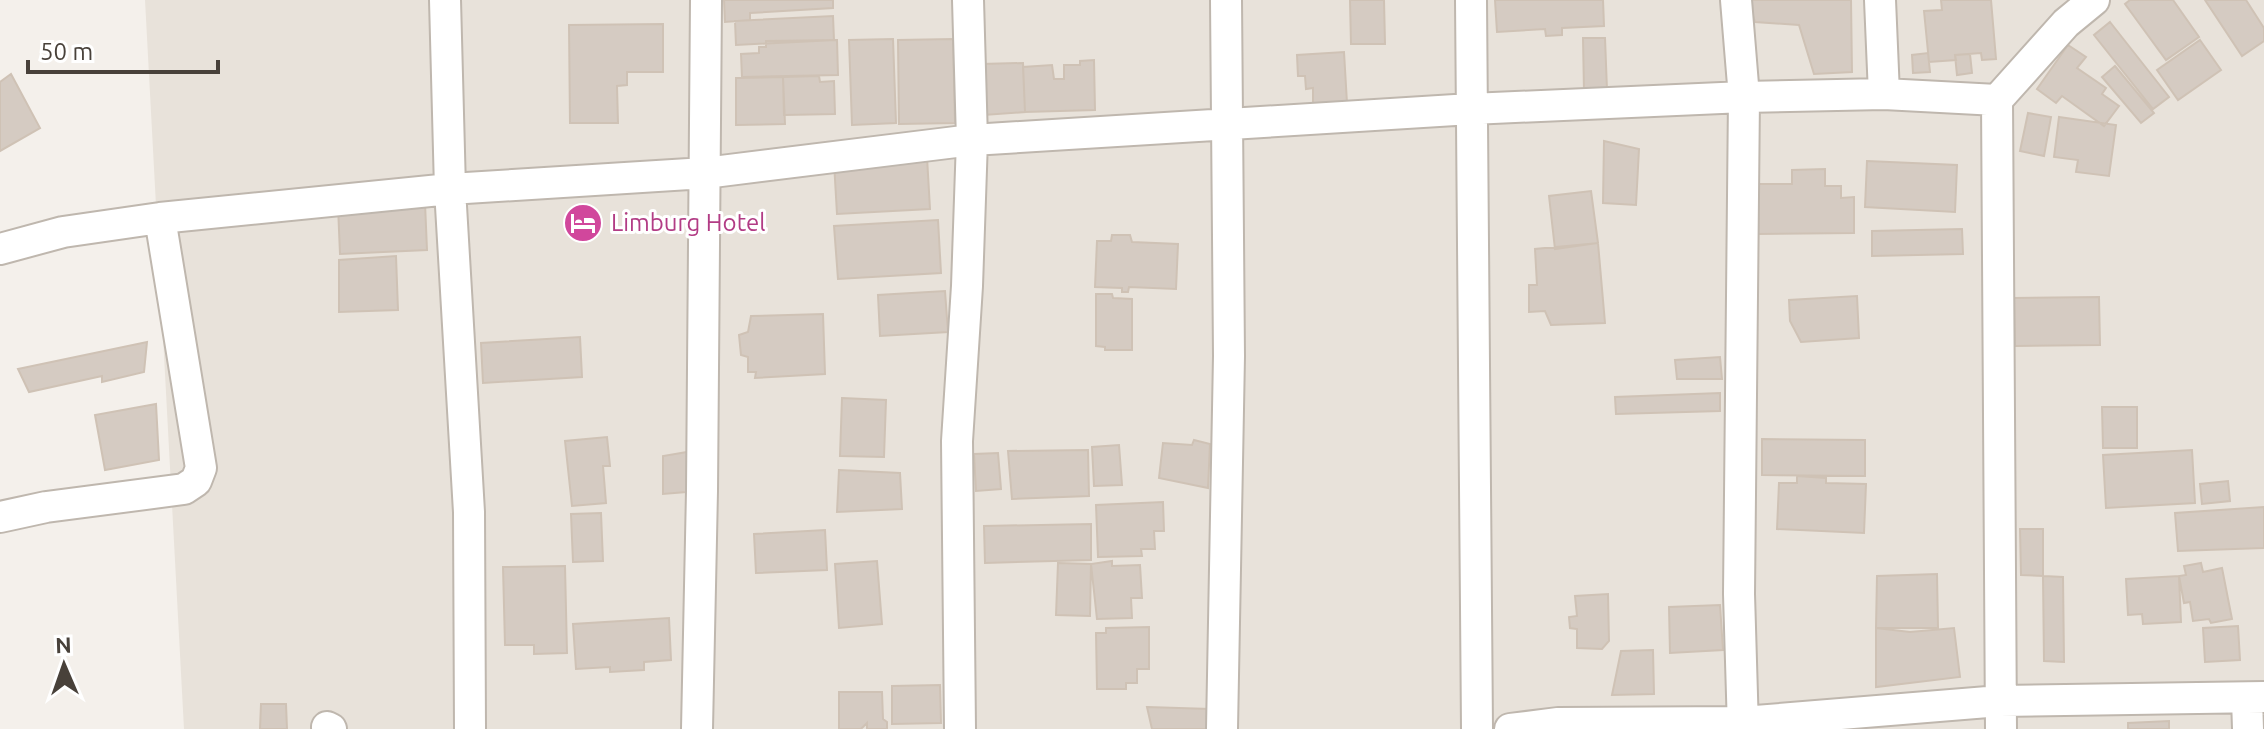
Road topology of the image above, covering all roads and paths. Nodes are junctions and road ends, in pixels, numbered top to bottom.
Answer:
1 (445, 0) edge
2 (706, 0) edge
3 (968, 0) edge
4 (1226, 0) edge
5 (1471, 0) edge
6 (1736, 0) edge
7 (1880, 0) edge
8 (2094, 0) edge
9 (1884, 94) junction
10 (1744, 97) junction
11 (1997, 100) junction
12 (1471, 109) junction
13 (1226, 123) junction
14 (972, 140) junction
15 (705, 173) junction
16 (450, 189) junction
17 (160, 218) junction
18 (0, 249) edge
19 (0, 517) edge
20 (2256, 697) edge
21 (2001, 715) edge
22 (1743, 726) edge
23 (470, 729) edge
24 (697, 729) edge
25 (960, 729) edge
26 (1222, 729) edge
27 (1477, 729) edge
28 (1510, 729) edge
29 (2248, 729) edge

1 - 16 street
2 - 15 street
3 - 14 street
4 - 13 street
5 - 12 street
6 - 10 street
7 - 9 street
8 - 11 street
9 - 10 street
9 - 11 street
10 - 12 street
10 - 22 street
11 - 21 street
12 - 13 street
12 - 27 street
13 - 14 street
13 - 26 street
14 - 15 street
14 - 25 street
15 - 16 street
15 - 24 street
16 - 17 street
16 - 23 street
17 - 18 street
17 - 19 street
20 - 21 street
20 - 29 street
21 - 22 street
22 - 28 street

